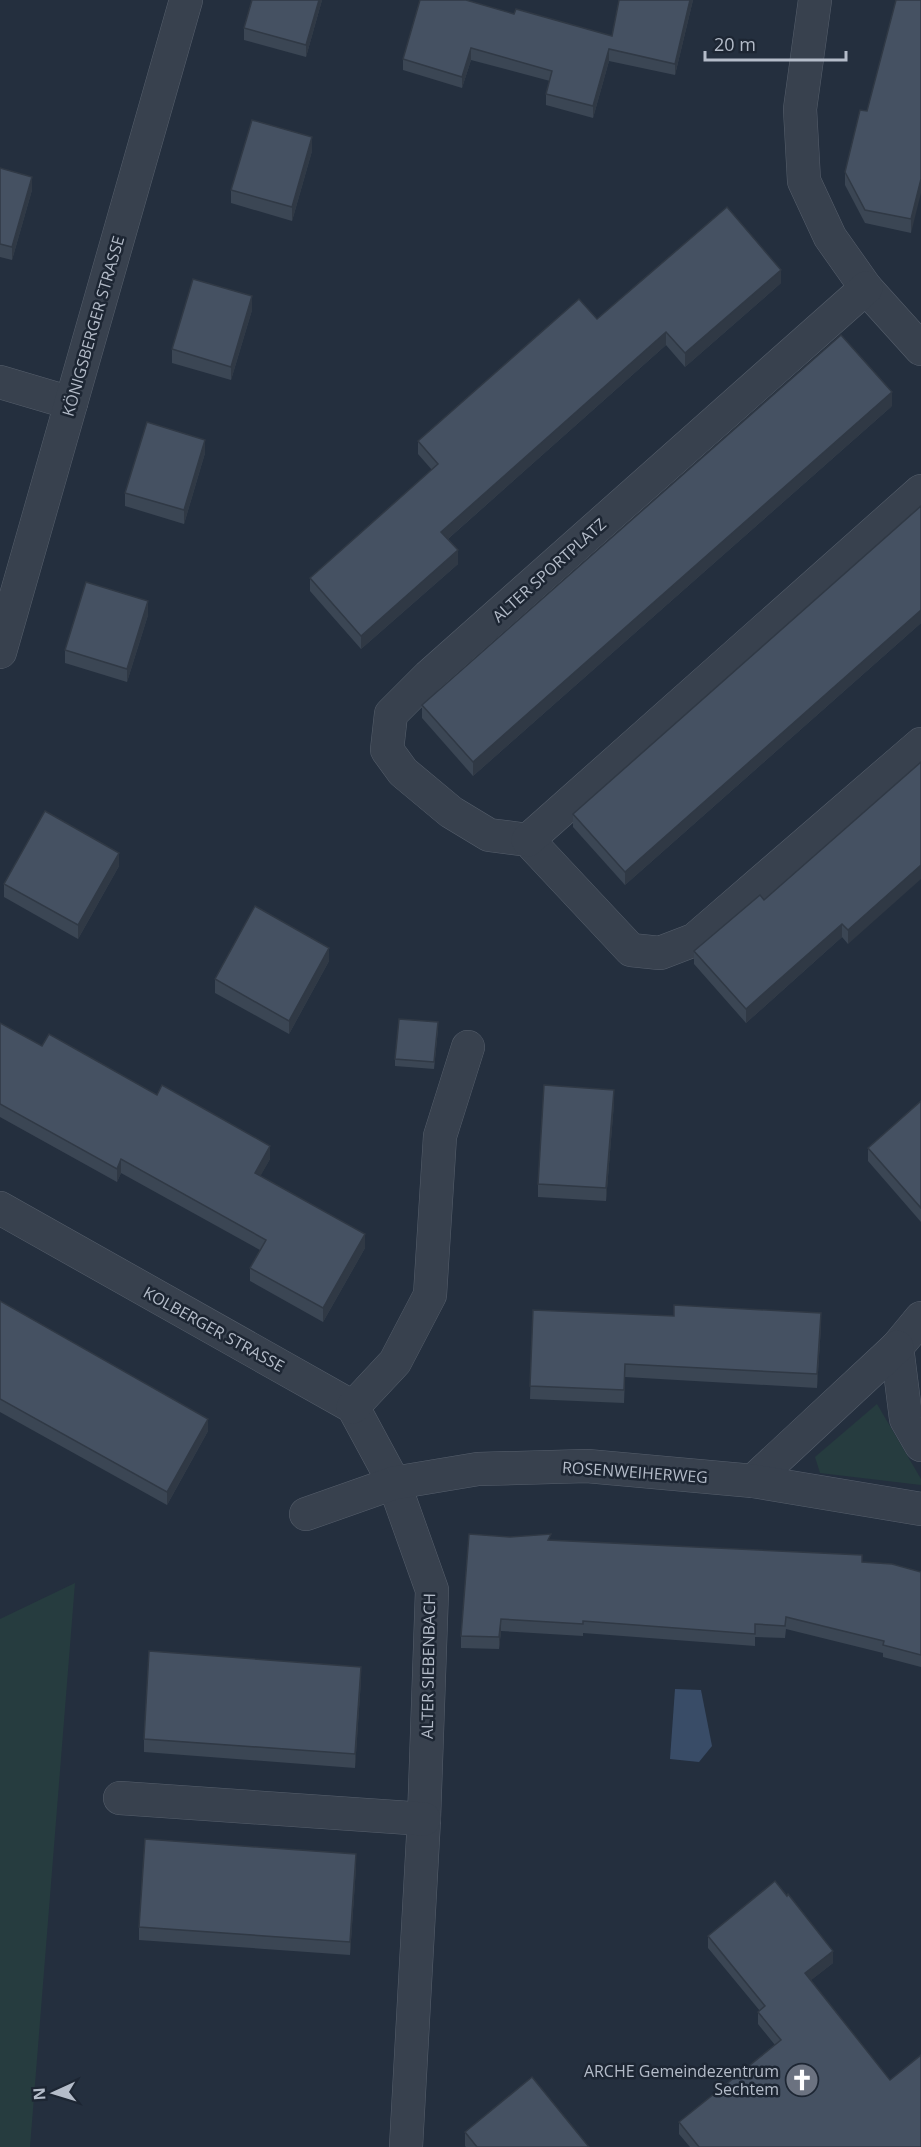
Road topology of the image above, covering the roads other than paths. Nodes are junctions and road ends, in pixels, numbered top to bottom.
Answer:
1 (186, 0) edge
2 (815, 0) edge
3 (866, 288) junction
4 (921, 349) edge
5 (0, 382) edge
6 (72, 403) junction
7 (921, 491) edge
8 (0, 652) edge
9 (921, 744) edge
10 (528, 840) junction
11 (468, 1047) dead end
12 (0, 1208) edge
13 (921, 1318) edge
14 (897, 1347) junction
15 (352, 1407) junction
16 (921, 1445) edge
17 (753, 1481) junction
18 (394, 1483) junction
19 (921, 1509) edge
20 (306, 1514) dead end
21 (120, 1798) dead end
22 (424, 1819) junction
23 (406, 2147) edge

1 - 6 street, KÖNIGSBERGER STRASSE
2 - 3 street
3 - 4 street
3 - 10 street, ALTER SPORTPLATZ
5 - 6 street
6 - 8 street, KÖNIGSBERGER STRASSE
7 - 10 street
9 - 10 street
11 - 15 street
12 - 15 street, KOLBERGER STRASSE
13 - 14 street
14 - 16 street
14 - 17 street
15 - 18 street
17 - 18 street, ROSENWEIHERWEG
17 - 19 street, ROSENWEIHERWEG
18 - 20 street, ROSENWEIHERWEG
18 - 22 street, ALTER SIEBENBACH
21 - 22 street
22 - 23 street, ALTER SIEBENBACH

